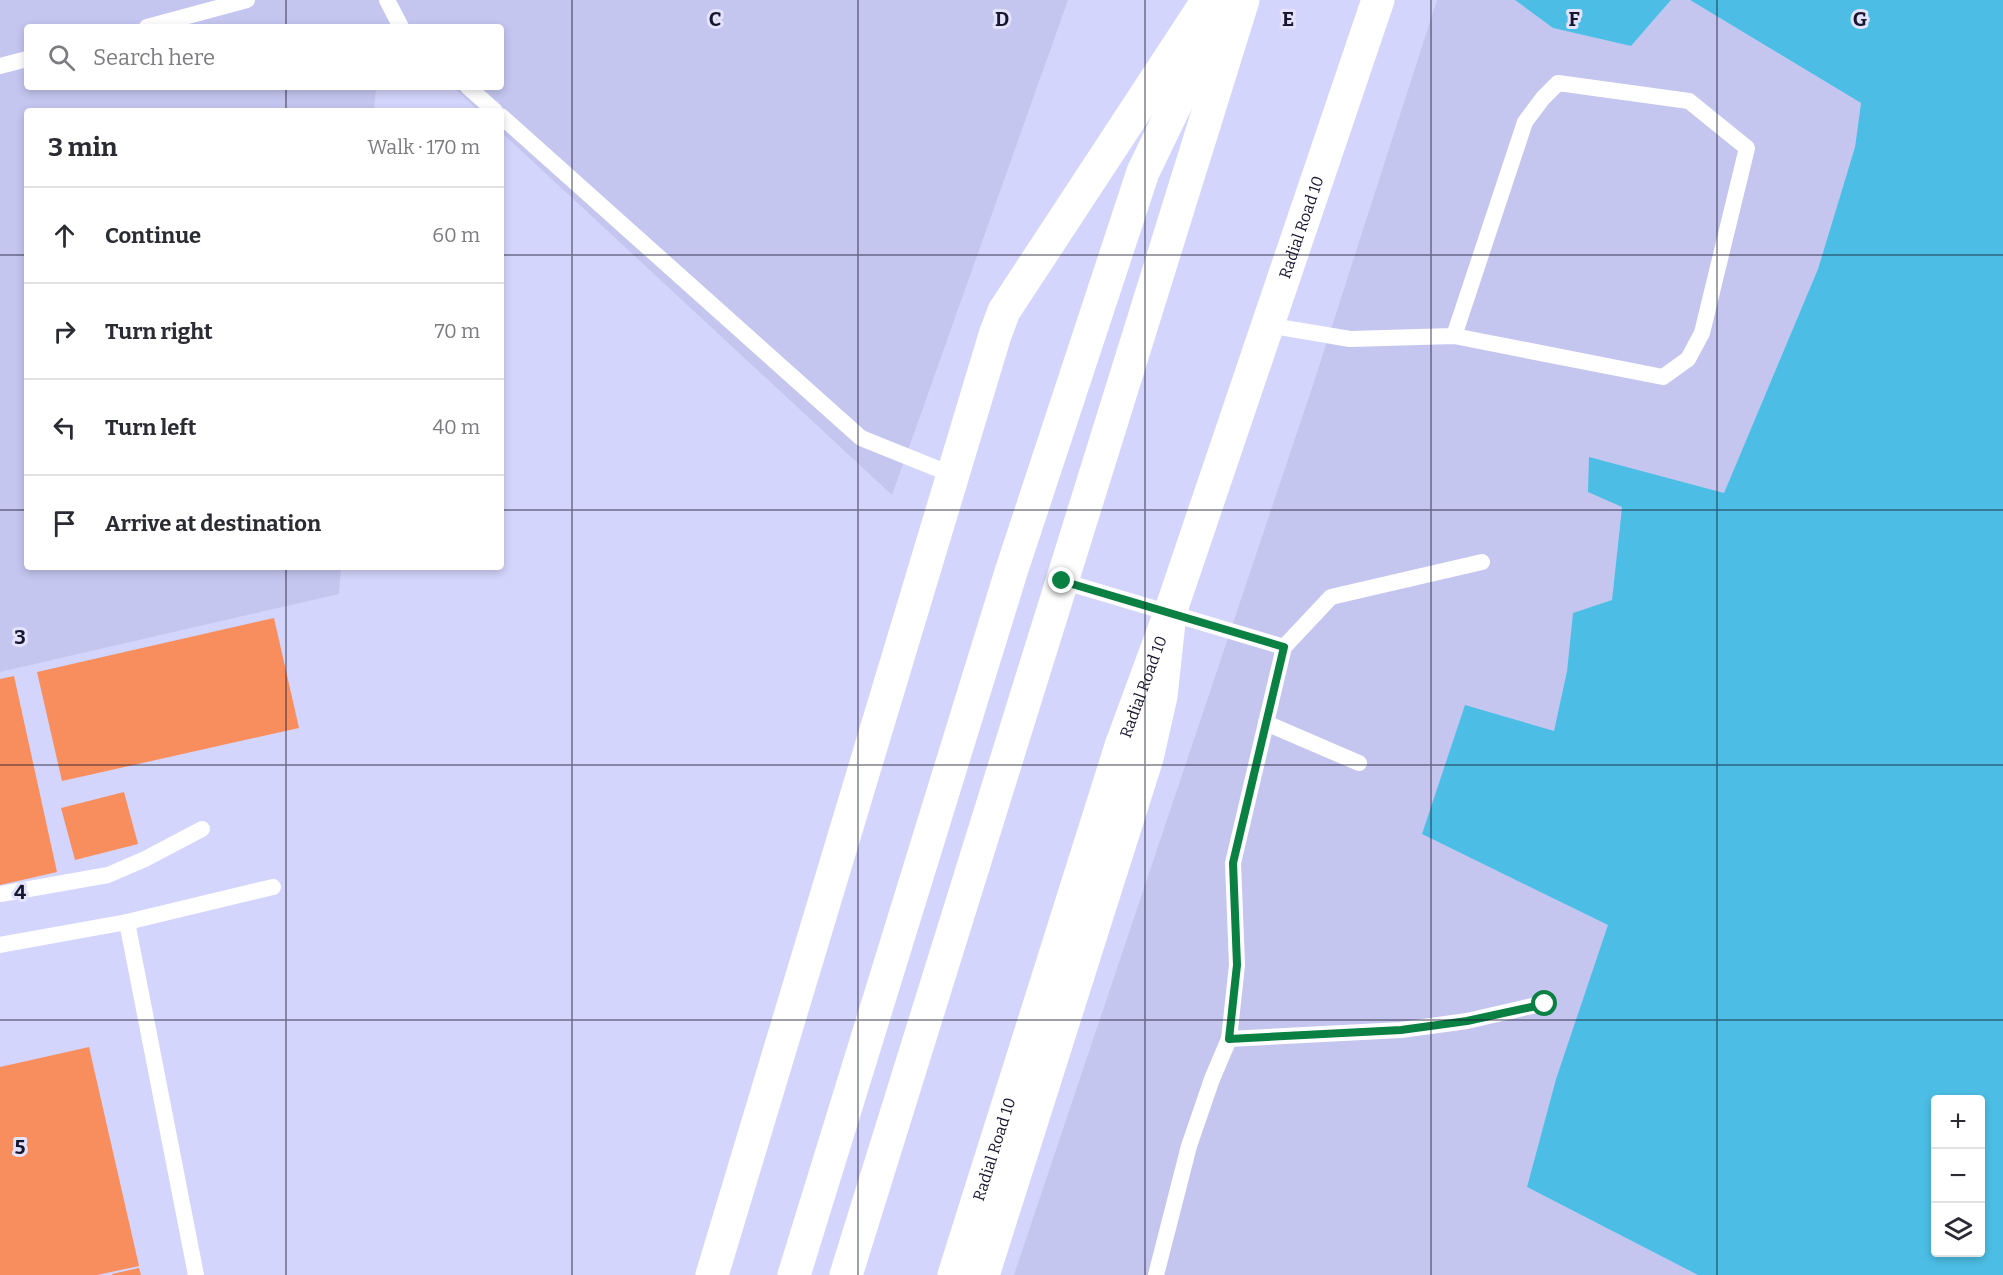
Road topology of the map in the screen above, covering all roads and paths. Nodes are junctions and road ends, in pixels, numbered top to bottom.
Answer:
1 (247, 0) edge
2 (387, 0) edge
3 (1208, 0) edge
4 (1226, 0) edge
5 (1243, 0) edge
6 (1378, 0) edge
7 (158, 24) edge
8 (399, 24) edge
9 (24, 60) edge
10 (0, 66) edge
11 (471, 90) edge
12 (492, 108) edge
13 (504, 119) edge
14 (1267, 325) junction
15 (1454, 336) junction
16 (953, 475) junction
17 (1482, 562) dead end
18 (1062, 581) junction
19 (1170, 613) junction
20 (1284, 647) junction
21 (1266, 723) junction
22 (1359, 763) dead end
23 (202, 829) dead end
24 (273, 887) dead end
25 (0, 894) edge
26 (127, 922) junction
27 (0, 945) edge
28 (1545, 1004) dead end
29 (1229, 1039) junction
30 (196, 1275) edge
31 (712, 1275) edge
32 (794, 1275) edge
33 (846, 1275) edge
34 (954, 1275) edge
35 (983, 1275) edge
36 (1156, 1275) edge

1 - 7 lane
2 - 8 lane
3 - 16 main road
4 - 32 main road
5 - 18 main road
6 - 14 main road, Radial Road 10
9 - 10 lane
11 - 12 lane
13 - 16 lane
14 - 15 lane
14 - 19 main road, Radial Road 10
15 - 15 lane
16 - 31 main road
17 - 20 lane
18 - 19 lane
18 - 33 main road
19 - 20 lane
19 - 34 main road, Radial Road 10
19 - 35 main road
20 - 21 lane
21 - 22 lane
21 - 29 lane
23 - 25 lane
24 - 26 lane
26 - 27 lane
26 - 30 lane
28 - 29 lane
29 - 36 lane

